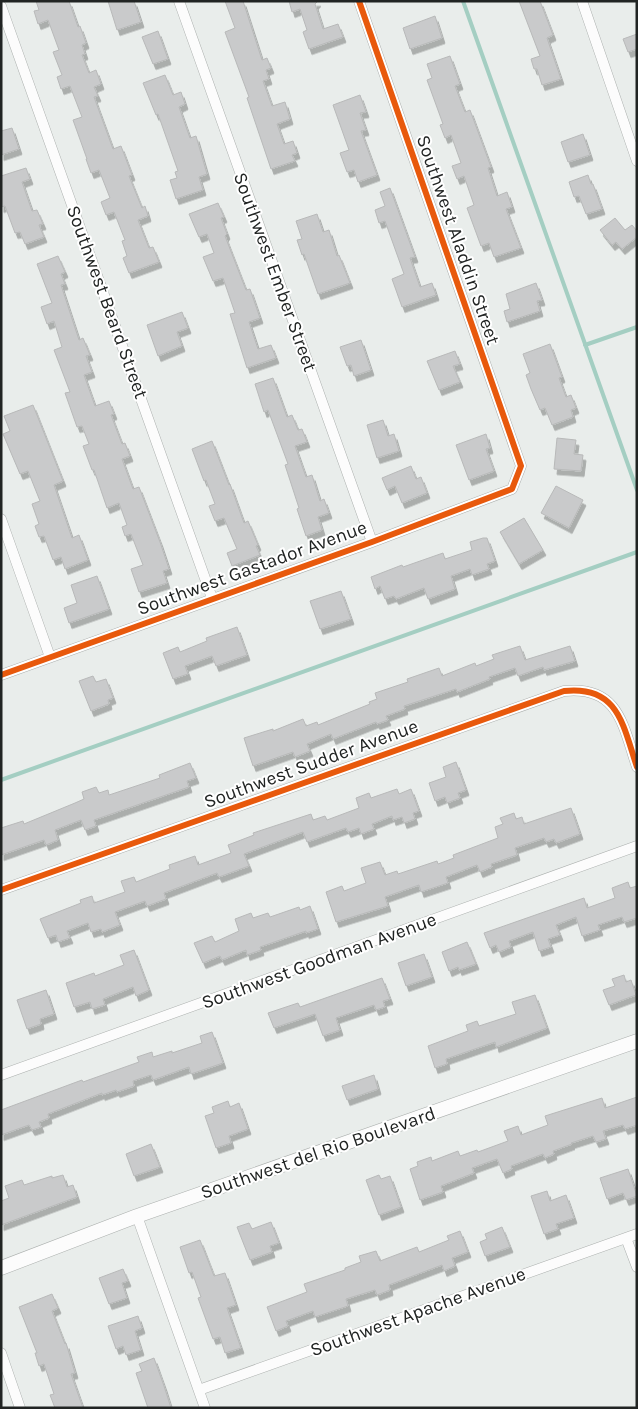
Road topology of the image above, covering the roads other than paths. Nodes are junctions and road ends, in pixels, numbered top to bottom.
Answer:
1 (179, 1) edge
2 (359, 1) edge
3 (582, 1) edge
4 (1, 6) edge
5 (637, 161) edge
6 (512, 489) joint
7 (1, 519) edge
8 (372, 542) junction
9 (212, 598) junction
10 (50, 657) junction
11 (1, 674) edge
12 (637, 767) edge
13 (637, 846) edge
14 (1, 890) edge
15 (637, 1041) edge
16 (1, 1075) edge
17 (136, 1216) junction
18 (637, 1234) edge
19 (626, 1238) junction
20 (637, 1267) edge
21 (1, 1268) edge
22 (1, 1354) edge
23 (199, 1390) junction
24 (20, 1408) edge
25 (205, 1408) edge

1 - 8 street, Southwest Ember Street
2 - 6 street, Southwest Aladdin Street
3 - 5 street
4 - 9 street, Southwest Beard Street
6 - 8 street, Southwest Gastador Avenue
7 - 10 street
8 - 9 street, Southwest Gastador Avenue
9 - 10 street, Southwest Gastador Avenue
10 - 11 street, Southwest Gastador Avenue
12 - 14 street, Southwest Sudder Avenue
13 - 16 street, Southwest Goodman Avenue
15 - 17 street, Southwest del Rio Boulevard
17 - 21 street, Southwest del Rio Boulevard
17 - 23 street
18 - 19 street, Southwest Apache Avenue
19 - 20 street
19 - 23 street, Southwest Apache Avenue
22 - 24 street
23 - 25 street

